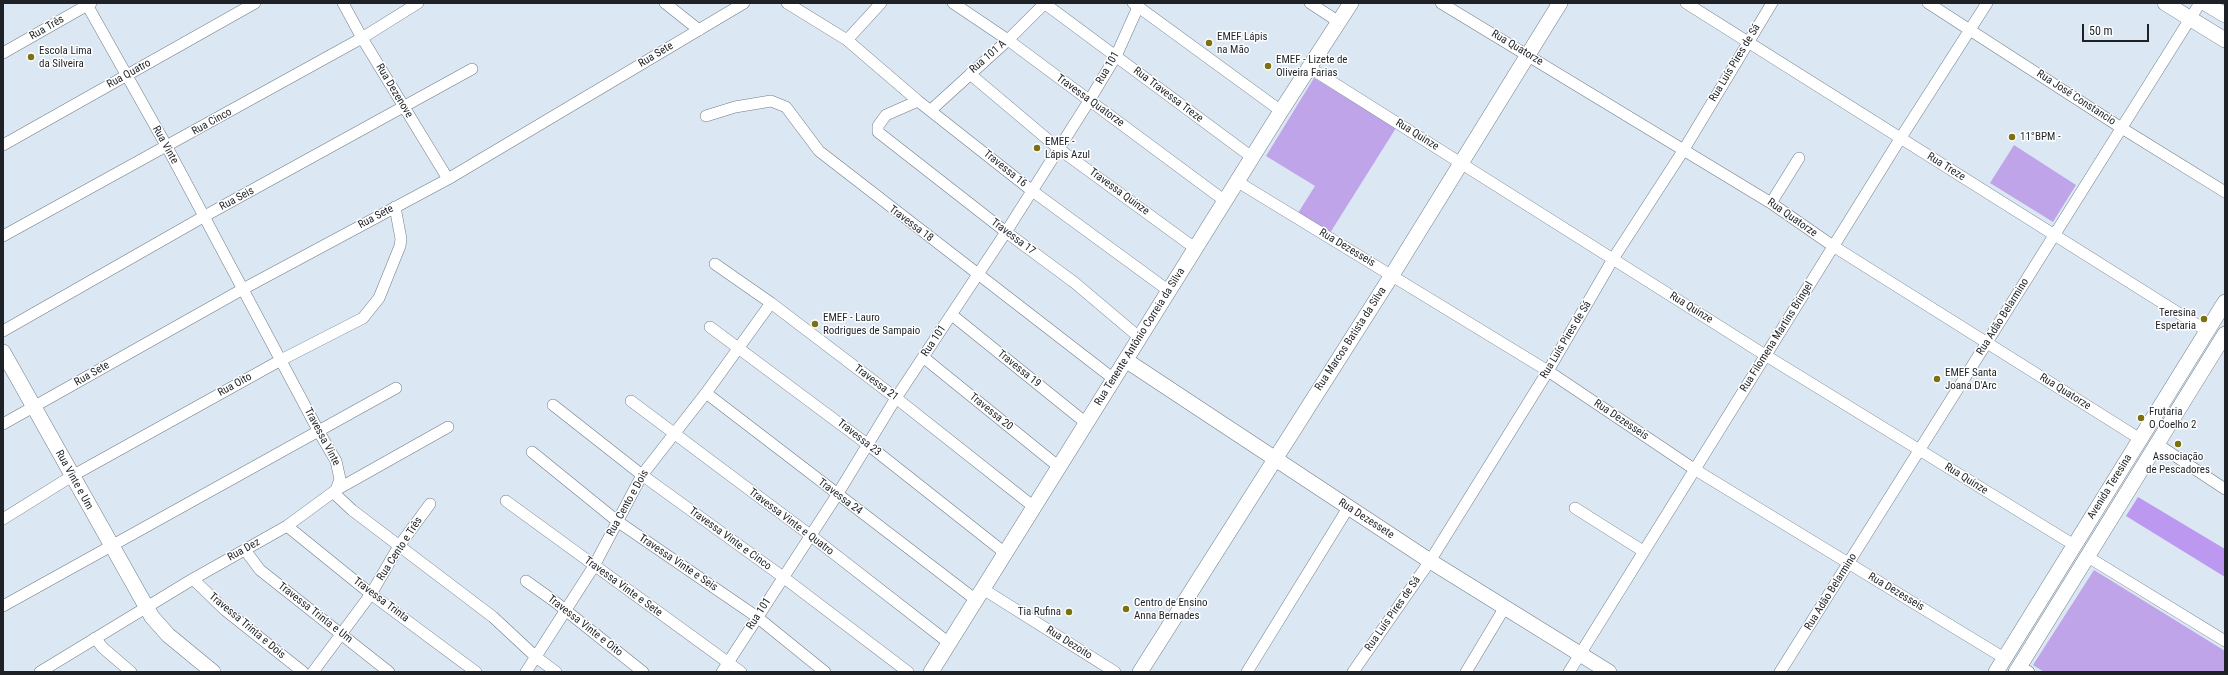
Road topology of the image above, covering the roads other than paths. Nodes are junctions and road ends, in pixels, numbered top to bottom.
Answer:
1 (255, 3) edge
2 (343, 3) edge
3 (418, 3) edge
4 (665, 3) edge
5 (744, 3) edge
6 (788, 3) edge
7 (881, 3) edge
8 (953, 3) edge
9 (1044, 3) edge
10 (1310, 3) edge
11 (1351, 3) edge
12 (1441, 3) edge
13 (1560, 3) edge
14 (1686, 3) edge
15 (1772, 3) edge
16 (1928, 3) edge
17 (1987, 3) edge
18 (2165, 3) edge
19 (2200, 3) edge
20 (2206, 3) edge
21 (88, 4) edge
22 (1135, 5) edge
23 (2225, 15) edge
24 (2190, 18) junction
25 (1339, 22) junction
26 (699, 30) junction
27 (1971, 30) junction
28 (362, 38) junction
29 (847, 40) junction
30 (1008, 40) junction
31 (2225, 40) edge
32 (1748, 41) junction
33 (3, 53) edge
34 (1528, 55) junction
35 (1116, 56) junction
36 (1310, 68) junction
37 (472, 69) dead end
38 (970, 74) junction
39 (126, 76) junction
40 (918, 101) junction
41 (1089, 101) junction
42 (404, 108) junction
43 (931, 110) junction
44 (1281, 111) junction
45 (706, 116) dead end
46 (2120, 127) junction
47 (1900, 138) junction
48 (3, 145) edge
49 (167, 147) junction
50 (1059, 149) junction
51 (1683, 151) junction
52 (1253, 158) junction
53 (1799, 158) dead end
54 (1461, 162) junction
55 (448, 178) junction
56 (1238, 182) junction
57 (1031, 190) junction
58 (2225, 192) edge
59 (1225, 201) junction
60 (1771, 203) junction
61 (395, 207) junction
62 (203, 217) junction
63 (1006, 232) junction
64 (2054, 234) junction
65 (3, 236) edge
66 (1833, 246) junction
67 (1196, 249) junction
68 (1613, 259) junction
69 (715, 264) dead end
70 (977, 274) junction
71 (1392, 275) junction
72 (243, 289) junction
73 (1169, 291) junction
74 (2225, 302) edge
75 (771, 303) junction
76 (952, 315) junction
77 (710, 327) dead end
78 (3, 331) edge
79 (2207, 331) junction
80 (1140, 338) junction
81 (2224, 339) edge
82 (1987, 343) junction
83 (739, 346) junction
84 (3, 352) edge
85 (1765, 355) junction
86 (923, 357) junction
87 (281, 360) junction
88 (1126, 361) junction
89 (1548, 371) junction
90 (1115, 380) junction
91 (396, 388) dead end
92 (706, 393) junction
93 (896, 398) junction
94 (631, 401) dead end
95 (553, 405) dead end
96 (34, 408) junction
97 (1086, 423) junction
98 (3, 424) edge
99 (448, 427) dead end
100 (319, 432) junction
101 (673, 434) junction
102 (2140, 439) junction
103 (867, 444) junction
104 (2157, 444) junction
105 (1920, 450) junction
106 (532, 452) dead end
107 (1274, 459) junction
108 (1059, 467) junction
109 (1694, 469) junction
110 (642, 475) junction
111 (72, 476) junction
112 (2225, 489) edge
113 (336, 490) junction
114 (837, 495) junction
115 (2103, 500) junction
116 (506, 501) dead end
117 (430, 504) dead end
118 (1034, 507) junction
119 (1348, 508) junction
120 (1575, 508) dead end
121 (2118, 509) junction
122 (3, 519) edge
123 (617, 521) junction
124 (287, 526) junction
125 (810, 536) junction
126 (111, 545) junction
127 (2074, 545) junction
128 (400, 546) junction
129 (245, 550) junction
130 (1643, 551) junction
131 (1005, 553) junction
132 (2088, 558) junction
133 (1430, 561) junction
134 (1850, 564) junction
135 (594, 566) junction
136 (783, 577) junction
137 (193, 579) junction
138 (526, 581) dead end
139 (371, 594) junction
140 (979, 594) junction
141 (3, 606) edge
142 (1505, 607) junction
143 (146, 608) junction
144 (565, 610) junction
145 (757, 618) junction
146 (341, 634) junction
147 (95, 638) junction
148 (2225, 641) edge
149 (949, 643) junction
150 (1579, 654) junction
151 (536, 657) junction
152 (2004, 658) junction
153 (729, 662) junction
154 (2022, 670) edge
155 (44, 671) edge
156 (132, 672) edge
157 (213, 672) edge
158 (303, 672) edge
159 (313, 672) edge
160 (389, 672) edge
161 (476, 672) edge
162 (526, 672) edge
163 (556, 672) edge
164 (643, 672) edge
165 (722, 672) edge
166 (741, 672) edge
167 (825, 672) edge
168 (908, 672) edge
169 (931, 672) edge
170 (1115, 672) edge
171 (1140, 672) edge
172 (1247, 672) edge
173 (1353, 672) edge
174 (1466, 672) edge
175 (1569, 672) edge
176 (1609, 672) edge
177 (1780, 672) edge
178 (1996, 672) edge

1 - 39 street, Rua Quatro
2 - 28 street, Rua Dezenove
3 - 28 street, Rua Cinco
4 - 26 street
5 - 26 street, Rua Sete
6 - 29 street
7 - 29 street
8 - 30 street, Travessa Quatorze
9 - 30 street, Rua 101 A
9 - 35 street, Rua Travessa Treze
10 - 25 street
11 - 25 main road, Rua Tenente Antônio Correia da Silva
12 - 34 street, Rua Quatorze
13 - 34 main road, Rua Marcos Batista da Silva
14 - 32 street, Rua Treze
15 - 32 street, Rua Luís Pires de Sá
16 - 27 street, Rua José Constancio
17 - 27 street, Rua Filomena Martins Bringel
18 - 24 main road
19 - 24 street, Rua Adão Belarmino
20 - 23 main road
21 - 33 street, Rua Três
21 - 39 street, Rua Vinte
22 - 35 street, Rua 101
22 - 44 street
24 - 31 main road
24 - 46 street, Rua Adão Belarmino
25 - 36 main road, Rua Tenente Antônio Correia da Silva
26 - 55 street, Rua Sete
27 - 46 street, Rua José Constancio
27 - 47 street, Rua Filomena Martins Bringel
28 - 42 street, Rua Dezenove
28 - 49 street, Rua Cinco
29 - 40 street, Travessa 16
30 - 38 street, Rua 101 A
30 - 41 street, Travessa Quatorze
32 - 47 street, Rua Treze
32 - 51 street, Rua Luís Pires de Sá
34 - 51 street, Rua Quatorze
34 - 54 main road, Rua Marcos Batista da Silva
35 - 41 street, Rua 101
35 - 52 street, Rua Travessa Treze
36 - 44 main road, Rua Tenente Antônio Correia da Silva
36 - 54 street, Rua Quinze
37 - 42 street, Rua Seis
38 - 43 street, Rua 101 A
38 - 50 street, Travessa Quinze
39 - 48 street, Rua Quatro
39 - 49 street, Rua Vinte
40 - 43 street, Travessa 16
40 - 63 street, Travessa 17
41 - 50 street, Rua 101
41 - 59 street, Travessa Quatorze
42 - 55 street, Rua Dezenove
42 - 62 street, Rua Seis
43 - 57 street, Travessa 16
44 - 52 main road, Rua Tenente Antônio Correia da Silva
45 - 70 street, Travessa 18
46 - 58 street, Rua José Constancio
46 - 64 street, Rua Adão Belarmino
47 - 64 street, Rua Treze
47 - 66 street, Rua Filomena Martins Bringel
49 - 62 street, Rua Vinte
49 - 65 street, Rua Cinco
50 - 57 street, Rua 101
50 - 67 street, Travessa Quinze
51 - 60 street, Rua Quatorze
51 - 68 street, Rua Luís Pires de Sá
52 - 56 main road, Rua Tenente Antônio Correia da Silva
53 - 60 street
54 - 68 street, Rua Quinze
54 - 71 main road, Rua Marcos Batista da Silva
55 - 61 street, Rua Sete
56 - 59 main road, Rua Tenente Antônio Correia da Silva
56 - 71 street, Rua Dezesseis
57 - 63 street, Rua 101
57 - 73 street, Travessa 16
59 - 67 main road, Rua Tenente Antônio Correia da Silva
60 - 66 street, Rua Quatorze
61 - 72 street, Rua Sete
61 - 87 street, Rua Oito
62 - 72 street, Rua Vinte
62 - 78 street, Rua Seis
63 - 70 street, Rua 101
63 - 80 street, Travessa 17
64 - 79 street, Rua Treze
64 - 82 street, Rua Adão Belarmino
66 - 82 street, Rua Quatorze
66 - 85 street, Rua Filomena Martins Bringel
67 - 73 main road, Rua Tenente Antônio Correia da Silva
68 - 85 street, Rua Quinze
68 - 89 street, Rua Luís Pires de Sá
69 - 75 street, Travessa 21
70 - 76 street, Rua 101
70 - 90 street, Travessa 18
71 - 89 street, Rua Dezesseis
71 - 107 main road, Rua Marcos Batista da Silva
72 - 87 street, Travessa Vinte
72 - 96 street, Rua Sete
73 - 80 main road, Rua Tenente Antônio Correia da Silva
74 - 79 main road, Avenida Teresina
75 - 83 street, Rua Cento e Dois
75 - 93 street, Travessa 21
76 - 86 street, Rua 101
76 - 97 street, Travessa 19
77 - 83 street, Travessa 23
79 - 102 main road, Avenida Teresina
80 - 88 main road, Rua Tenente Antônio Correia da Silva
81 - 104 main road, Avenida Teresina
82 - 102 street, Rua Quatorze
82 - 105 street, Rua Adão Belarmino
83 - 92 street, Rua Cento e Dois
83 - 103 street, Travessa 23
84 - 96 main road, Rua Vinte e Um
85 - 105 street, Rua Quinze
85 - 109 street, Rua Filomena Martins Bringel
86 - 93 street, Rua 101
86 - 108 street, Travessa 20
87 - 100 street, Travessa Vinte
87 - 111 street, Rua Oito
88 - 90 main road, Rua Tenente Antônio Correia da Silva
88 - 107 main road, Rua Dezessete
89 - 109 street, Rua Dezesseis
89 - 133 street, Rua Luís Pires de Sá
90 - 97 main road, Rua Tenente Antônio Correia da Silva
91 - 100 street
92 - 101 street, Rua Cento e Dois
92 - 114 street, Travessa 24
93 - 103 street, Rua 101
93 - 118 street, Travessa 21
94 - 101 street, Travessa Vinte e Quatro
95 - 110 street, Travessa Vinte e Cinco
96 - 98 street, Rua Sete
96 - 111 main road, Rua Vinte e Um
97 - 108 main road, Rua Tenente Antônio Correia da Silva
99 - 113 street, Rua Dez
100 - 113 street, Travessa Vinte
100 - 126 street
101 - 110 street, Rua Cento e Dois
101 - 125 street, Travessa Vinte e Quatro
102 - 115 main road, Avenida Teresina
103 - 114 street, Rua 101
103 - 131 street, Travessa 23
104 - 112 street
104 - 121 main road, Avenida Teresina
105 - 127 street, Rua Quinze
105 - 134 street, Rua Adão Belarmino
106 - 123 street, Travessa Vinte e Seis
107 - 119 main road, Rua Dezessete
107 - 171 main road, Rua Marcos Batista da Silva
108 - 118 main road, Rua Tenente Antônio Correia da Silva
109 - 130 street, Rua Filomena Martins Bringel
109 - 134 street, Rua Dezesseis
110 - 123 street, Rua Cento e Dois
110 - 136 street, Travessa Vinte e Cinco
111 - 122 street, Rua Oito
111 - 126 main road, Rua Vinte e Um
113 - 124 street, Rua Dez
113 - 128 street
114 - 125 street, Rua 101
114 - 140 street, Travessa 24
115 - 121 main road
115 - 127 main road, Avenida Teresina
116 - 135 street, Travessa Vinte e Sete
117 - 128 street, Rua Cento e Três
118 - 131 main road, Rua Tenente Antônio Correia da Silva
119 - 133 main road, Rua Dezessete
119 - 172 street
120 - 130 street
121 - 132 main road, Avenida Teresina
123 - 135 street, Rua Cento e Dois
123 - 145 street, Travessa Vinte e Seis
124 - 129 street, Rua Dez
124 - 139 street, Travessa Trinta
125 - 136 street, Rua 101
125 - 149 street, Travessa Vinte e Quatro
126 - 141 street
126 - 143 main road, Rua Vinte e Um
127 - 152 main road, Avenida Teresina
128 - 139 street, Rua Cento e Três
128 - 151 street
129 - 137 street, Rua Dez
129 - 146 street, Travessa Trinta e Um
130 - 150 street, Rua Filomena Martins Bringel
131 - 140 main road, Rua Tenente Antônio Correia da Silva
132 - 148 street
132 - 154 main road, Avenida Teresina
133 - 142 main road, Rua Dezessete
133 - 173 street, Rua Luís Pires de Sá
134 - 152 street, Rua Dezesseis
134 - 177 street, Rua Adão Belarmino
135 - 144 street, Rua Cento e Dois
135 - 153 street, Travessa Vinte e Sete
136 - 145 street, Rua 101
136 - 168 street, Travessa Vinte e Cinco
137 - 143 street, Rua Dez
137 - 158 street, Travessa Trinta e Dois
138 - 144 street, Travessa Vinte e Oito
139 - 146 street, Rua Cento e Três
139 - 161 street, Travessa Trinta
140 - 149 main road, Rua Tenente Antônio Correia da Silva
140 - 170 street, Rua Dezoito
142 - 150 main road, Rua Dezessete
142 - 174 street
143 - 147 street, Rua Dez
143 - 157 main road, Rua Vinte e Um
144 - 151 street, Rua Cento e Dois
144 - 164 street, Travessa Vinte e Oito
145 - 153 street, Rua 101
145 - 167 street, Travessa Vinte e Seis
146 - 159 street, Rua Cento e Três
146 - 160 street, Travessa Trinta e Um
147 - 155 street, Rua Dez
147 - 156 street
149 - 169 main road, Rua Tenente Antônio Correia da Silva
150 - 175 street, Rua Filomena Martins Bringel
150 - 176 main road, Rua Dezessete
151 - 162 street, Rua Cento e Dois
151 - 163 street
152 - 178 main road, Avenida Teresina
153 - 165 street, Rua 101
153 - 166 street, Travessa Vinte e Sete

